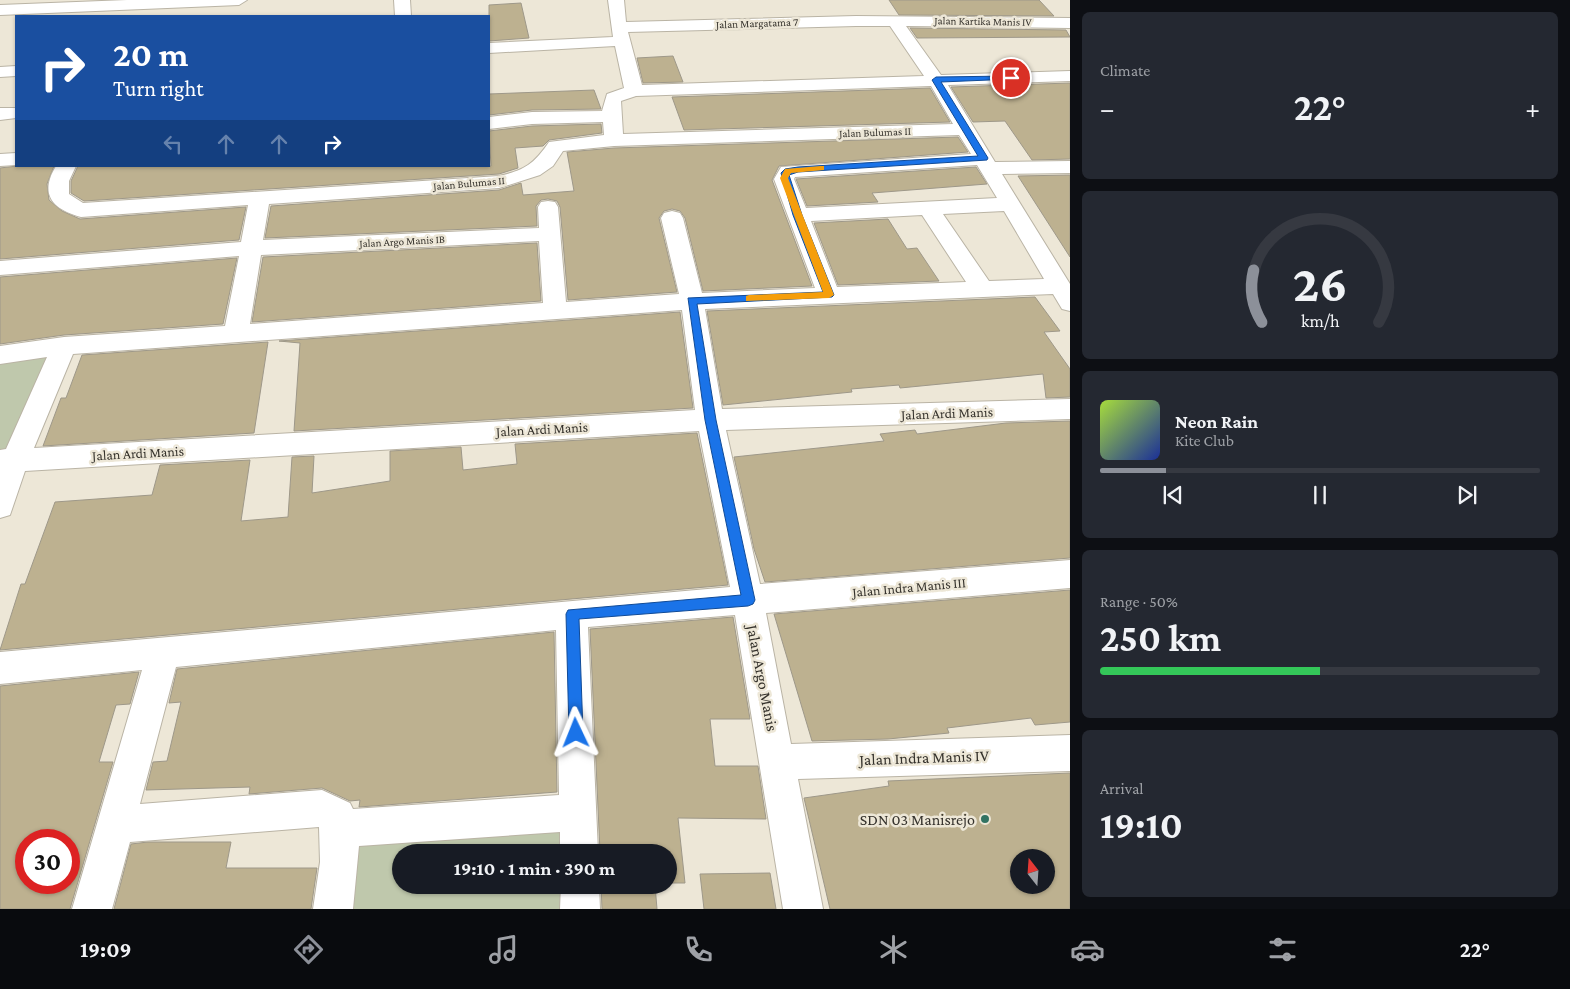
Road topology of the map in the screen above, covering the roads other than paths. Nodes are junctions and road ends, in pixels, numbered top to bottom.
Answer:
1 (239, 0) edge
2 (402, 0) edge
3 (616, 0) edge
4 (925, 6) dead end
5 (0, 10) edge
6 (403, 15) edge
7 (936, 20) junction
8 (896, 22) junction
9 (1070, 23) edge
10 (621, 34) junction
11 (490, 48) edge
12 (15, 71) edge
13 (0, 72) edge
14 (1069, 78) edge
15 (936, 80) junction
16 (634, 91) junction
17 (15, 113) edge
18 (0, 114) edge
19 (612, 116) junction
20 (490, 122) edge
21 (964, 129) junction
22 (614, 140) junction
23 (15, 159) edge
24 (0, 160) edge
25 (987, 163) junction
26 (66, 167) edge
27 (1070, 167) edge
28 (260, 198) junction
29 (1012, 204) junction
30 (548, 206) dead end
31 (928, 208) junction
32 (797, 215) junction
33 (672, 218) dead end
34 (550, 234) junction
35 (253, 248) junction
36 (0, 268) edge
37 (982, 289) junction
38 (1065, 294) edge
39 (829, 295) junction
40 (692, 301) junction
41 (555, 310) junction
42 (236, 333) junction
43 (64, 346) junction
44 (0, 355) edge
45 (1070, 409) edge
46 (710, 420) junction
47 (8, 461) edge
48 (0, 506) edge
49 (1070, 574) edge
50 (748, 600) junction
51 (572, 614) junction
52 (164, 652) junction
53 (0, 668) edge
54 (1070, 753) edge
55 (779, 762) junction
56 (578, 812) junction
57 (117, 824) junction
58 (340, 829) junction
59 (579, 844) edge
60 (580, 894) edge
61 (92, 909) edge
62 (333, 909) edge
63 (580, 909) edge
64 (804, 909) edge

1 - 5 street
2 - 6 street
3 - 10 street
4 - 7 street
7 - 8 street, Jalan Kartika Manis IV
7 - 9 street, Jalan Kartika Manis IV
8 - 10 street, Jalan Margatama 7
8 - 15 street
10 - 11 street, Jalan Margatama 7
10 - 16 street
12 - 13 street
14 - 15 street
15 - 16 street
15 - 21 street
16 - 19 street
17 - 18 street
19 - 20 street
19 - 22 street
21 - 22 street, Jalan Bulumas II
21 - 25 street
22 - 28 street, Jalan Bulumas II
23 - 24 street
25 - 27 street
25 - 29 street
25 - 32 street
26 - 28 street, Jalan Bulumas II
28 - 35 street
29 - 31 street
29 - 38 street
30 - 34 street
31 - 32 street
31 - 37 street
32 - 39 street
33 - 40 street, Jalan Argo Manis
34 - 35 street, Jalan Argo Manis IB
34 - 41 street
35 - 36 street, Jalan Argo Manis IB
35 - 42 street
37 - 38 street
37 - 39 street
39 - 40 street
40 - 41 street
40 - 46 street, Jalan Argo Manis
41 - 42 street
42 - 43 street
43 - 44 street
43 - 47 street
45 - 46 street, Jalan Ardi Manis
46 - 47 street, Jalan Ardi Manis
46 - 50 street, Jalan Argo Manis
47 - 48 street
49 - 50 street, Jalan Indra Manis III
50 - 51 street, Jalan Indra Manis III
50 - 55 street, Jalan Argo Manis
51 - 52 street, Jalan Indra Manis III
51 - 56 street
52 - 53 street, Jalan Indra Manis III
52 - 57 street
54 - 55 street, Jalan Indra Manis IV
55 - 64 street, Jalan Argo Manis
56 - 58 street
56 - 59 street
57 - 58 street
57 - 61 street
58 - 62 street
60 - 63 street

